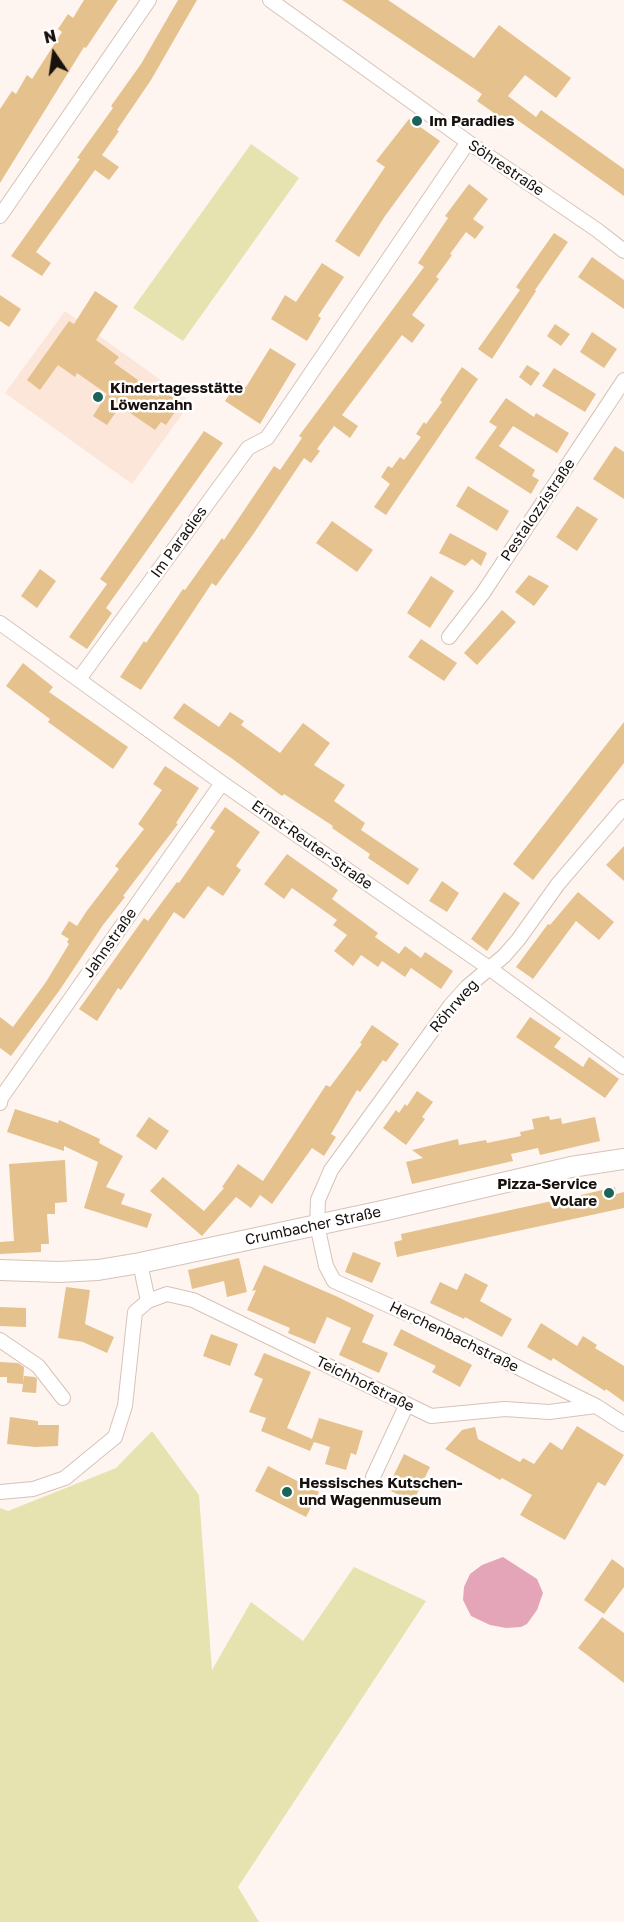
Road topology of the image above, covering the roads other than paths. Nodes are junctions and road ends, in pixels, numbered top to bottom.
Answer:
1 (270, 0) edge
2 (145, 1) edge
3 (468, 142) junction
4 (0, 216) edge
5 (624, 251) edge
6 (624, 380) edge
7 (0, 623) edge
8 (449, 637) dead end
9 (78, 679) junction
10 (222, 783) junction
11 (624, 807) edge
12 (489, 968) junction
13 (624, 1067) edge
14 (0, 1103) edge
15 (624, 1159) edge
16 (316, 1225) junction
17 (140, 1263) junction
18 (0, 1270) edge
19 (148, 1301) junction
20 (0, 1340) edge
21 (63, 1398) dead end
22 (407, 1404) junction
23 (596, 1406) junction
24 (624, 1424) edge
25 (373, 1478) dead end
26 (0, 1492) edge

1 - 3 street, Söhrestraße
2 - 4 street
3 - 5 street, Söhrestraße
3 - 9 street, Im Paradies
6 - 8 street, Pestalozzistraße
7 - 9 street, Ernst-Reuter-Straße
9 - 10 street, Ernst-Reuter-Straße
10 - 12 street, Ernst-Reuter-Straße
10 - 14 street, Jahnstraße
11 - 12 street, Röhrweg
12 - 13 street, Ernst-Reuter-Straße
12 - 16 street, Röhrweg
15 - 16 main road, Crumbacher Straße
16 - 17 main road, Crumbacher Straße
16 - 23 street, Herchenbachstraße
17 - 18 main road, Crumbacher Straße
17 - 19 street
19 - 22 street, Teichhofstraße
19 - 26 street
20 - 21 street
22 - 23 street, Teichhofstraße
22 - 25 street
23 - 24 street, Herchenbachstraße

